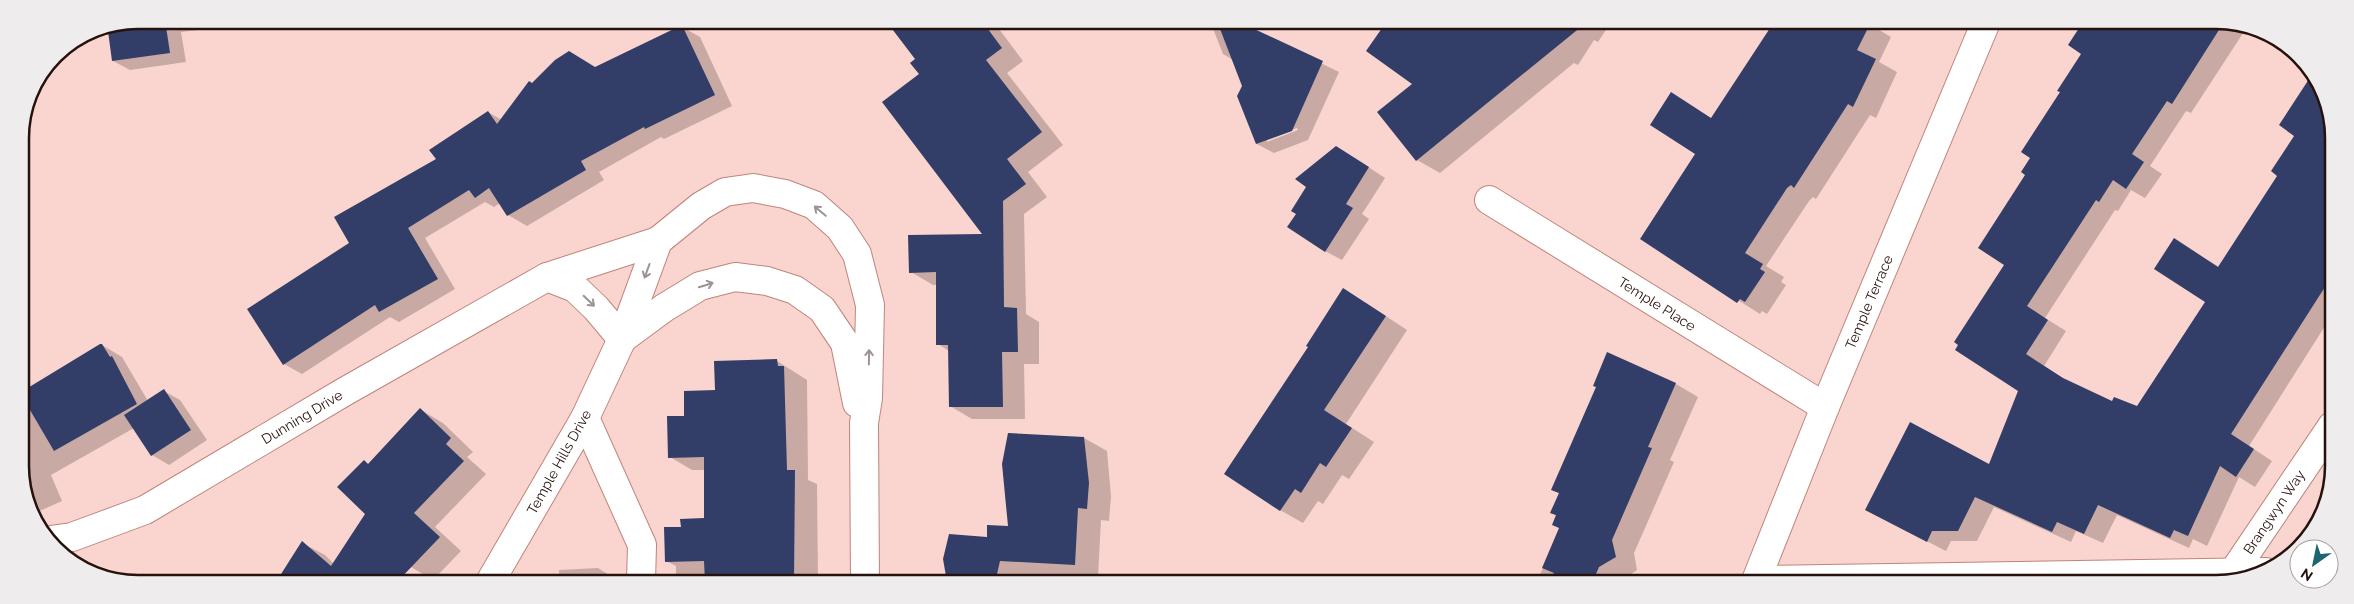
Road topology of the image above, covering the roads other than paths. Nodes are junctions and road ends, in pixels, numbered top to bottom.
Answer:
1 (1983, 29) edge
2 (1489, 200) dead end
3 (658, 241) junction
4 (547, 277) junction
5 (622, 340) junction
6 (1825, 407) junction
7 (585, 418) junction
8 (864, 423) junction
9 (2325, 436) edge
10 (57, 539) edge
11 (2230, 574) edge
12 (2232, 574) edge
13 (494, 575) edge
14 (641, 575) edge
15 (865, 575) edge
16 (1759, 575) edge
17 (2172, 575) edge

1 - 6 street, Temple Terrace
2 - 6 street, Temple Place
3 - 4 street, Dunning Drive
3 -> 5 street, Temple Hills Drive
8 -> 3 street, Temple Hills Drive
4 -> 5 street
4 - 10 street, Dunning Drive
5 - 7 street, Temple Hills Drive
5 -> 8 street, Temple Hills Drive
6 - 16 street, Temple Terrace
7 - 13 street, Temple Hills Drive
7 - 14 street
8 - 15 street, Temple Hills Drive
9 - 12 street, Brangwyn Way
11 - 17 street

